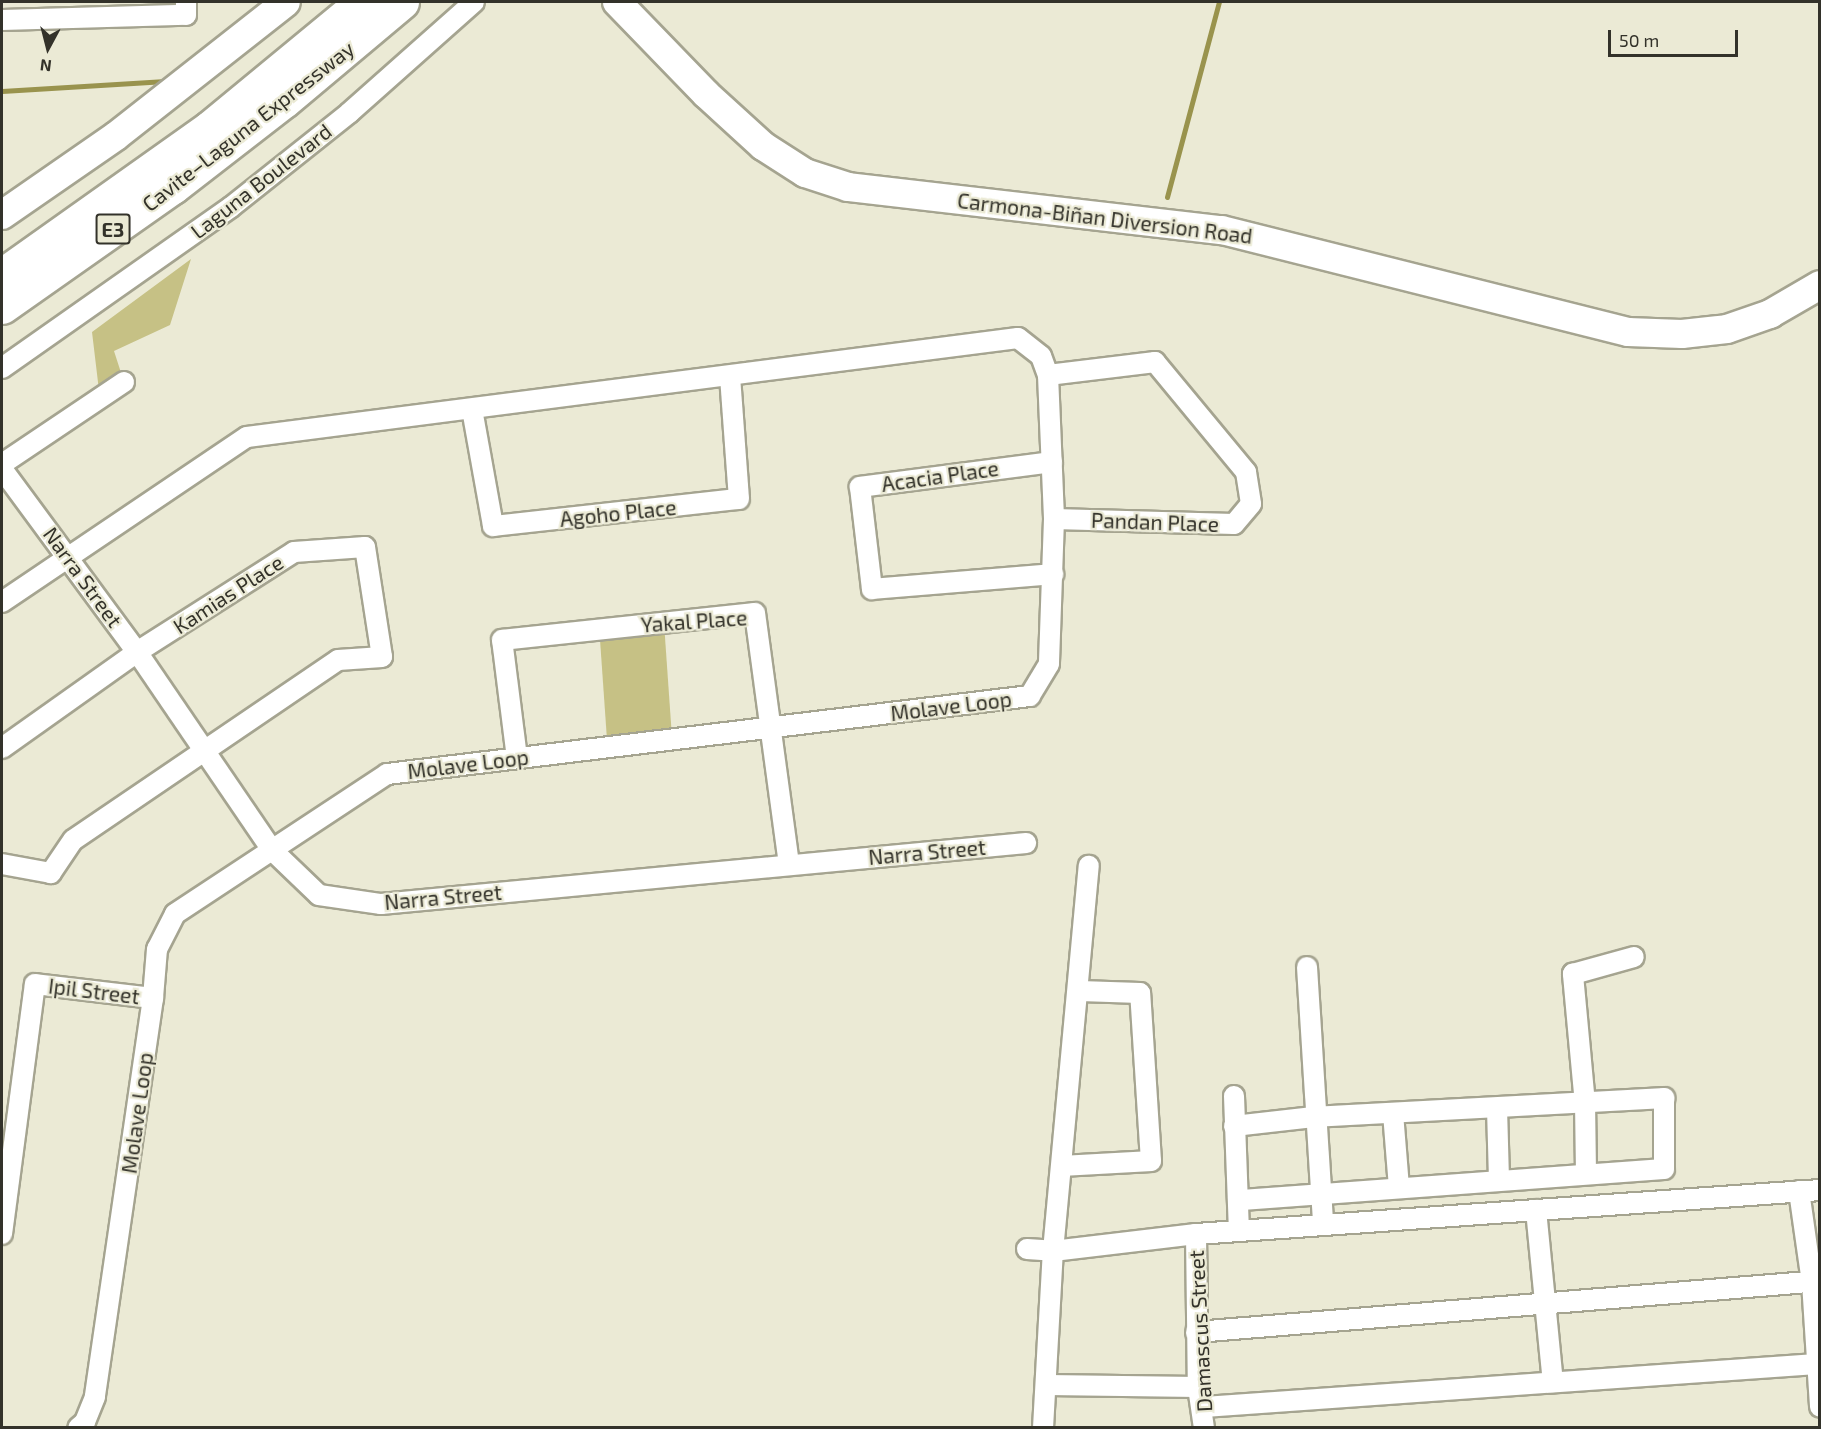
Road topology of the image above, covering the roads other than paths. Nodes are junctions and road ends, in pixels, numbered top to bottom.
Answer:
1 (286, 2) edge
2 (362, 2) edge
3 (402, 2) edge
4 (474, 2) edge
5 (618, 2) edge
6 (186, 8) edge
7 (2, 20) edge
8 (2, 215) edge
9 (2, 275) edge
10 (1820, 285) edge
11 (2, 307) edge
12 (2, 368) edge
13 (1048, 375) junction
14 (730, 376) junction
15 (124, 382) dead end
16 (472, 409) junction
17 (1052, 462) junction
18 (2, 464) edge
19 (2, 469) edge
20 (1054, 519) junction
21 (68, 555) junction
22 (1053, 574) junction
23 (2, 602) edge
24 (137, 652) junction
25 (770, 728) junction
26 (2, 748) edge
27 (203, 750) junction
28 (517, 758) junction
29 (1026, 843) dead end
30 (272, 850) junction
31 (2, 864) edge
32 (789, 864) junction
33 (1089, 866) dead end
34 (1634, 957) dead end
35 (1307, 967) dead end
36 (1080, 991) junction
37 (153, 998) junction
38 (1234, 1096) dead end
39 (1585, 1104) junction
40 (1497, 1108) junction
41 (1393, 1113) junction
42 (1313, 1117) junction
43 (1234, 1126) junction
44 (1062, 1166) junction
45 (1586, 1173) junction
46 (1499, 1180) junction
47 (1399, 1188) junction
48 (1820, 1190) edge
49 (1799, 1191) junction
50 (1320, 1194) junction
51 (1238, 1200) junction
52 (1536, 1210) junction
53 (1323, 1224) junction
54 (1239, 1230) junction
55 (2, 1234) edge
56 (1196, 1234) junction
57 (1027, 1250) dead end
58 (1053, 1251) junction
59 (1816, 1281) edge
60 (1546, 1302) junction
61 (1197, 1332) junction
62 (1816, 1364) junction
63 (1553, 1382) junction
64 (1047, 1385) junction
65 (1198, 1387) junction
66 (1204, 1407) junction
67 (1820, 1407) edge
68 (78, 1428) edge
69 (1043, 1428) edge
70 (1204, 1428) edge

1 - 8 main road
2 - 9 highway, Cavite–Laguna Expressway / E3
3 - 11 highway, Cavite–Laguna Expressway / E3
4 - 12 street, Laguna Boulevard
5 - 10 main road, Carmona-Biñan Diversion Road
6 - 7 street
13 - 14 street, Molave Loop
13 - 17 street, Molave Loop
13 - 20 street, Pandan Place
14 - 16 street, Molave Loop
14 - 16 street, Agoho Place
15 - 18 street
16 - 21 street, Molave Loop
17 - 20 street, Molave Loop
17 - 22 street, Acacia Place
19 - 21 street, Narra Street
20 - 22 street, Molave Loop
21 - 23 street, Molave Loop
21 - 24 street, Narra Street
22 - 25 street, Molave Loop
24 - 26 street
24 - 27 street, Narra Street
24 - 27 street, Kamias Place
25 - 28 street, Molave Loop
25 - 28 street, Yakal Place
25 - 32 street, Yakal Place
27 - 30 street, Narra Street
27 - 31 street
28 - 30 street, Molave Loop
29 - 32 street, Narra Street
30 - 32 street, Narra Street
30 - 37 street, Molave Loop
33 - 36 street
34 - 39 street
35 - 42 street
36 - 44 street
36 - 44 street
37 - 55 street, Ipil Street
37 - 68 street, Molave Loop
38 - 43 street
39 - 40 street
39 - 45 street
39 - 45 street
40 - 41 street
40 - 46 street
41 - 42 street
41 - 47 street
42 - 43 street
42 - 50 street
43 - 51 street
44 - 58 street
45 - 46 street
46 - 47 street
47 - 50 street
48 - 49 street
49 - 52 street
49 - 59 street
50 - 51 street
50 - 53 street
51 - 54 street
52 - 53 street
52 - 60 street
53 - 54 street
54 - 56 street
56 - 58 street
56 - 61 street, Damascus Street
57 - 58 street
58 - 64 street
59 - 60 street
59 - 62 street
60 - 61 street
60 - 63 street
61 - 65 street, Damascus Street
62 - 63 street
62 - 67 street
63 - 66 street
64 - 65 street
64 - 69 street
65 - 66 street, Damascus Street
66 - 70 street, Damascus Street

